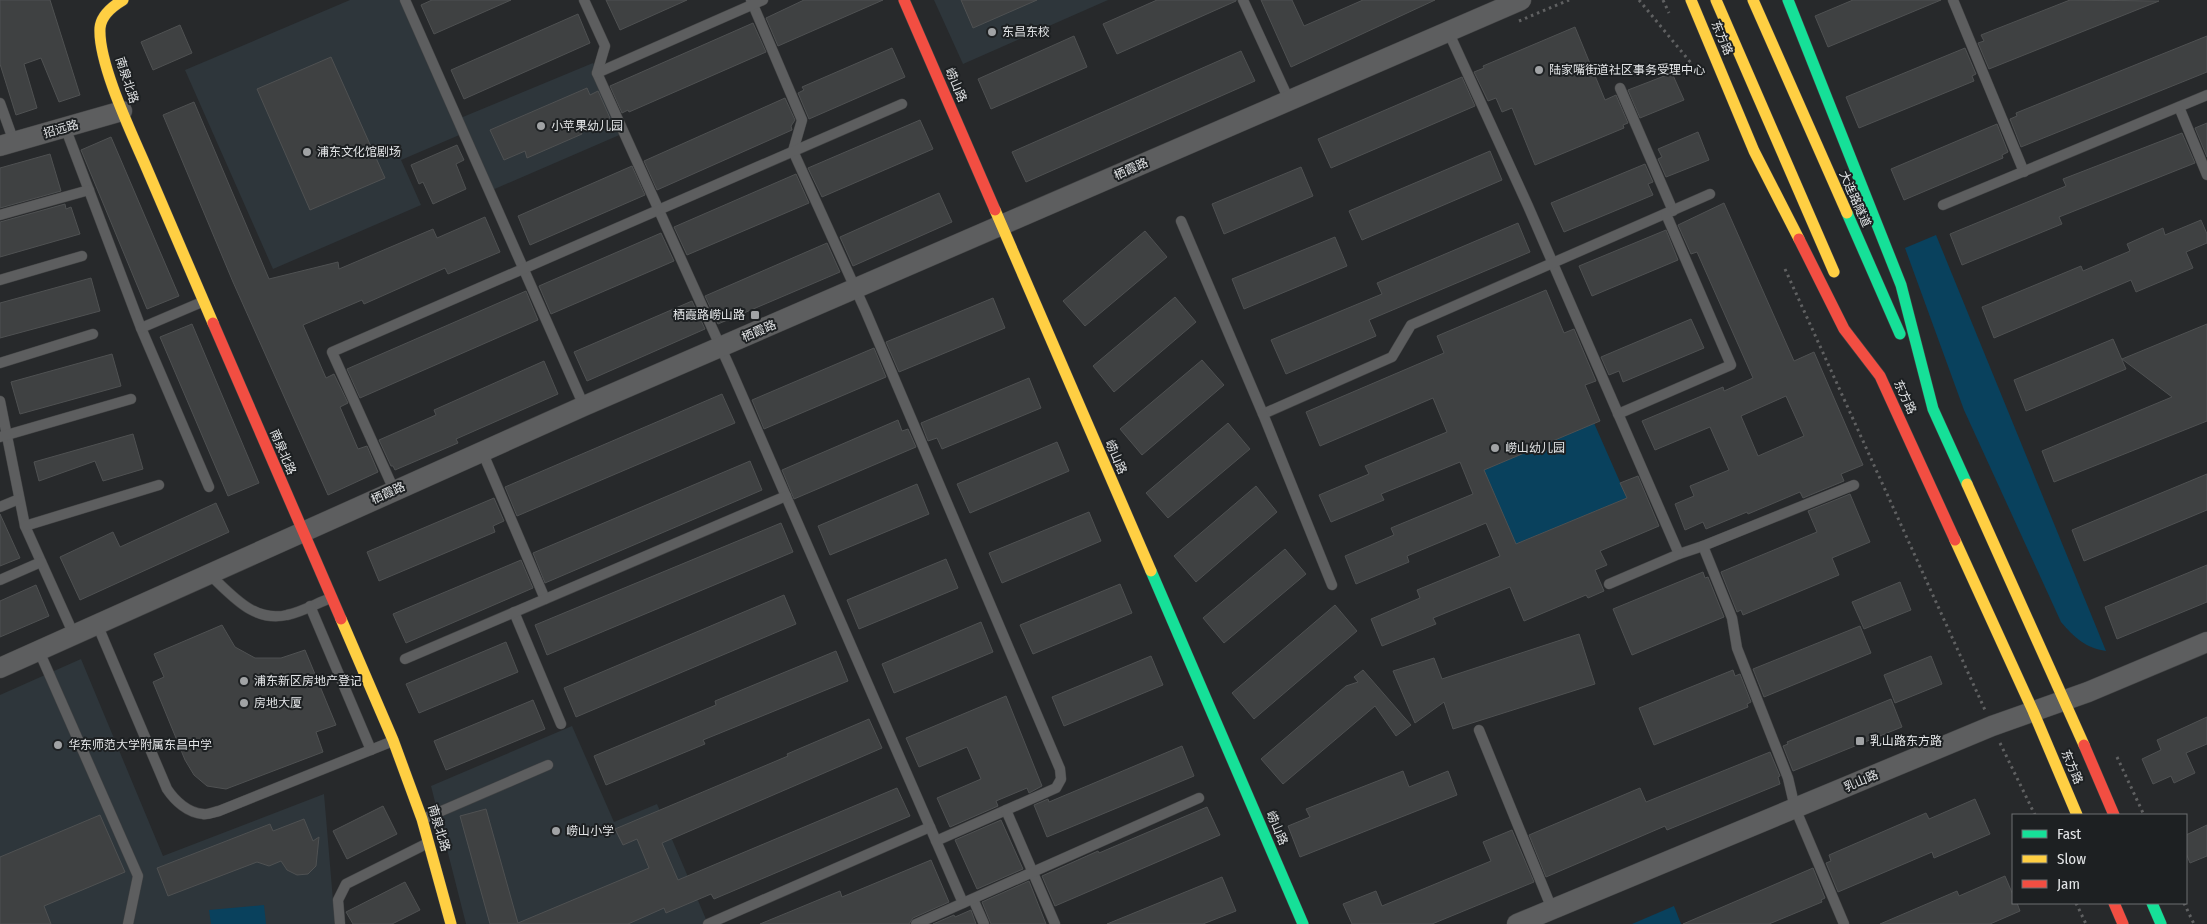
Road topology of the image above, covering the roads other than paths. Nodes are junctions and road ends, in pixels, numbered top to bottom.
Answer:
1 (123, 0) edge
2 (406, 0) edge
3 (584, 0) edge
4 (763, 0) edge
5 (904, 0) edge
6 (1243, 0) edge
7 (1522, 0) edge
8 (1691, 0) edge
9 (1716, 0) edge
10 (1753, 0) edge
11 (1788, 0) edge
12 (1953, 0) edge
13 (752, 2) edge
14 (1448, 31) junction
15 (597, 73) junction
16 (1620, 88) dead end
17 (2207, 95) edge
18 (1289, 100) junction
19 (0, 103) edge
20 (902, 104) dead end
21 (2179, 107) junction
22 (122, 111) junction
23 (65, 128) junction
24 (7, 144) edge
25 (793, 151) junction
26 (2024, 172) junction
27 (2207, 175) edge
28 (89, 190) junction
29 (1710, 194) dead end
30 (1943, 205) dead end
31 (659, 211) junction
32 (1669, 212) junction
33 (0, 215) edge
34 (1182, 221) dead end
35 (1002, 226) junction
36 (82, 256) dead end
37 (1553, 264) junction
38 (524, 269) junction
39 (0, 280) edge
40 (1841, 287) dead end
41 (856, 290) junction
42 (204, 301) junction
43 (141, 328) junction
44 (1860, 331) dead end
45 (93, 334) dead end
46 (721, 348) junction
47 (0, 363) edge
48 (1880, 376) junction
49 (131, 400) dead end
50 (0, 401) edge
51 (584, 406) junction
52 (1932, 408) junction
53 (1263, 414) junction
54 (1618, 414) junction
55 (4, 436) edge
56 (482, 451) junction
57 (159, 485) dead end
58 (1854, 485) dead end
59 (209, 487) dead end
60 (394, 490) junction
61 (786, 496) junction
62 (19, 499) junction
63 (0, 507) edge
64 (25, 526) junction
65 (302, 531) junction
66 (1703, 546) junction
67 (1679, 554) junction
68 (41, 562) junction
69 (208, 574) junction
70 (0, 580) edge
71 (1609, 584) dead end
72 (1332, 585) dead end
73 (331, 598) junction
74 (545, 599) junction
75 (310, 606) junction
76 (514, 612) junction
77 (97, 624) junction
78 (74, 635) junction
79 (2207, 642) edge
80 (39, 650) junction
81 (405, 659) dead end
82 (0, 668) edge
83 (2065, 700) junction
84 (2033, 711) junction
85 (561, 724) dead end
86 (1479, 730) dead end
87 (393, 740) junction
88 (371, 750) junction
89 (548, 765) dead end
90 (1199, 798) dead end
91 (1795, 808) junction
92 (1006, 810) junction
93 (2077, 814) edge
94 (2114, 814) edge
95 (422, 819) junction
96 (930, 827) junction
97 (936, 841) junction
98 (430, 842) junction
99 (1033, 872) junction
100 (968, 901) junction
101 (2114, 904) edge
102 (2152, 904) edge
103 (1552, 909) junction
104 (128, 924) edge
105 (340, 924) edge
106 (451, 924) edge
107 (708, 924) edge
108 (916, 924) edge
109 (984, 924) edge
110 (1055, 924) edge
111 (1303, 924) edge
112 (1517, 924) edge
113 (1844, 924) edge
114 (2124, 924) edge
115 (2161, 924) edge

1 - 22 main road, 南泉北路
2 - 38 lane
3 - 15 lane
4 - 13 lane
5 - 35 main road, 崂山路
6 - 18 lane
7 - 14 street, 栖霞路
8 - 48 main road, 东方路
9 - 40 main road
10 - 52 main road, 大连路隧道
11 - 52 main road, 东方路
12 - 26 lane
13 - 15 lane
13 - 25 lane
14 - 18 street, 栖霞路
14 - 37 lane
15 - 31 lane
16 - 32 lane
17 - 21 lane
18 - 35 street, 栖霞路
19 - 24 lane
20 - 25 lane
21 - 26 lane
21 - 27 lane
22 - 23 street, 招远路
22 - 42 main road, 南泉北路
23 - 24 street, 招远路
23 - 28 lane
25 - 31 lane
25 - 41 lane
26 - 30 lane
28 - 33 lane
28 - 43 lane
29 - 32 lane
31 - 38 lane
31 - 46 lane
32 - 37 lane
32 - 54 lane
34 - 53 lane
35 - 41 street, 栖霞路
35 - 111 main road, 崂山路
36 - 39 lane
37 - 53 lane
37 - 54 lane
38 - 51 lane
38 - 60 lane
41 - 46 street, 栖霞路
41 - 92 lane
42 - 43 lane
42 - 65 main road, 南泉北路
43 - 59 lane
44 - 48 main road
45 - 47 lane
46 - 51 street, 栖霞路
46 - 61 lane
48 - 84 main road, 东方路
49 - 55 lane
50 - 55 lane
51 - 56 street, 栖霞路
52 - 83 main road, 东方路
53 - 72 lane
54 - 67 lane
55 - 62 lane
56 - 60 street, 栖霞路
56 - 74 lane
57 - 64 lane
58 - 66 lane
60 - 65 street, 栖霞路
61 - 74 lane
61 - 96 lane
62 - 63 lane
62 - 64 lane
64 - 68 lane
65 - 69 street, 栖霞路
65 - 73 main road, 南泉北路
66 - 67 lane
66 - 91 lane
67 - 71 lane
68 - 70 lane
68 - 78 lane
69 - 75 lane
69 - 77 street, 栖霞路
73 - 75 lane
73 - 87 main road, 南泉北路
74 - 76 lane
75 - 88 lane
76 - 81 lane
76 - 85 lane
77 - 78 street, 栖霞路
77 - 88 lane
78 - 80 street, 栖霞路
79 - 83 street, 乳山路
80 - 82 street, 栖霞路
80 - 104 lane
83 - 84 street, 乳山路
83 - 94 main road, 东方路
84 - 91 street, 乳山路
84 - 93 main road, 东方路
86 - 103 lane
87 - 88 lane
87 - 95 main road, 南泉北路
89 - 95 lane
90 - 99 lane
91 - 103 street, 乳山路
91 - 113 lane
92 - 97 lane
92 - 99 lane
95 - 98 main road, 南泉北路
96 - 97 lane
96 - 107 lane
97 - 100 lane
98 - 105 lane
98 - 106 main road, 南泉北路
99 - 100 lane
99 - 110 lane
100 - 108 lane
100 - 109 lane
101 - 114 main road
102 - 115 main road
103 - 112 street, 乳山路

